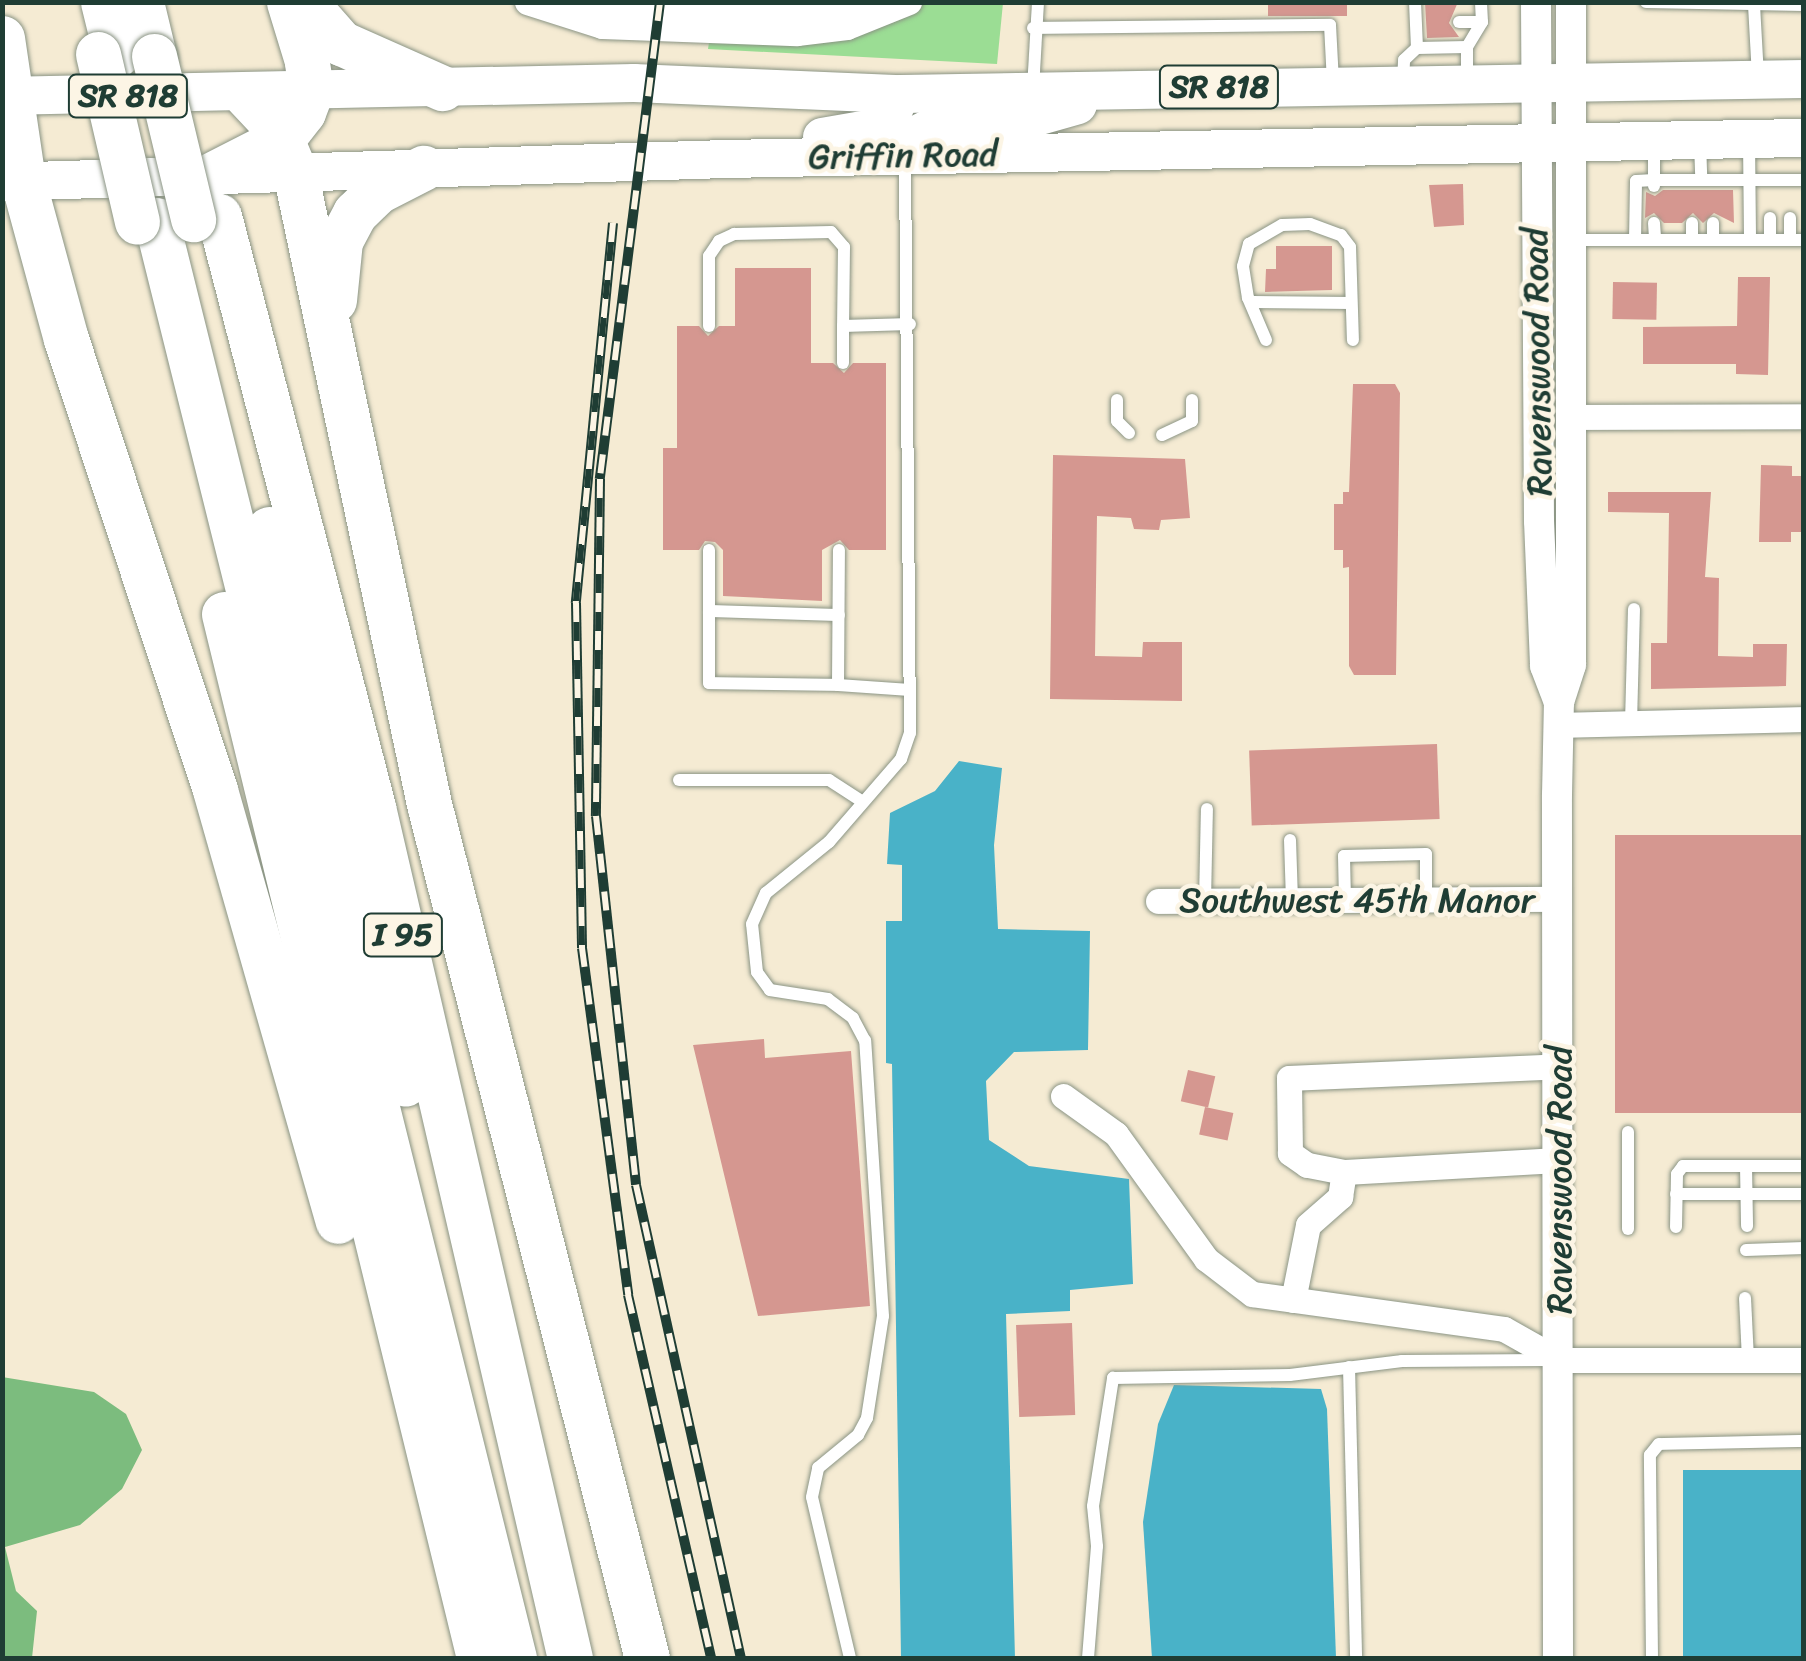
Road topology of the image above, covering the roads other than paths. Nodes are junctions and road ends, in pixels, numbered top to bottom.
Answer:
1 (85, 2) edge
2 (104, 2) edge
3 (142, 2) edge
4 (169, 2) edge
5 (289, 2) edge
6 (305, 2) edge
7 (527, 2) edge
8 (578, 2) edge
9 (860, 2) edge
10 (909, 2) edge
11 (1038, 2) edge
12 (1415, 2) edge
13 (1481, 2) edge
14 (1536, 2) edge
15 (1571, 2) edge
16 (1646, 2) edge
17 (1804, 4) edge
18 (1754, 5) junction
19 (1458, 22) dead end
20 (1482, 22) junction
21 (1033, 28) junction
22 (2, 38) edge
23 (137, 55) junction
24 (1467, 64) junction
25 (1410, 66) junction
26 (1758, 79) junction
27 (1804, 79) edge
28 (1554, 80) junction
29 (1333, 85) junction
30 (442, 88) junction
31 (1133, 90) junction
32 (311, 92) junction
33 (1033, 92) junction
34 (902, 94) junction
35 (246, 95) junction
36 (7, 96) edge
37 (1654, 138) junction
38 (1749, 138) junction
39 (1804, 138) edge
40 (1572, 139) junction
41 (1700, 139) junction
42 (1534, 140) junction
43 (905, 154) junction
44 (288, 155) junction
45 (726, 158) junction
46 (424, 168) junction
47 (1749, 180) junction
48 (13, 181) edge
49 (1701, 182) junction
50 (1654, 183) junction
51 (1794, 183) edge
52 (184, 210) junction
53 (1770, 218) dead end
54 (1790, 218) dead end
55 (1692, 223) dead end
56 (1654, 224) dead end
57 (1713, 224) dead end
58 (2, 234) edge
59 (1770, 239) junction
60 (1572, 240) junction
61 (1635, 240) junction
62 (1655, 240) junction
63 (1692, 240) junction
64 (1713, 240) junction
65 (1750, 240) junction
66 (1796, 240) edge
67 (1252, 302) junction
68 (1351, 303) junction
69 (58, 308) junction
70 (910, 324) junction
71 (708, 326) dead end
72 (843, 326) junction
73 (1266, 340) dead end
74 (1352, 340) dead end
75 (843, 363) dead end
76 (332, 372) junction
77 (1117, 400) dead end
78 (1192, 400) dead end
79 (1804, 416) edge
80 (1573, 417) junction
81 (1129, 433) dead end
82 (1162, 435) dead end
83 (709, 550) dead end
84 (840, 550) dead end
85 (1634, 609) dead end
86 (709, 611) junction
87 (839, 615) junction
88 (838, 685) junction
89 (910, 690) junction
90 (1559, 714) junction
91 (1804, 719) edge
92 (1631, 723) junction
93 (679, 780) dead end
94 (863, 802) junction
95 (1207, 810) dead end
96 (1290, 840) dead end
97 (1557, 898) junction
98 (1426, 899) junction
99 (1292, 900) junction
100 (1345, 900) junction
101 (1206, 901) junction
102 (1158, 902) dead end
103 (1559, 1066) junction
104 (1062, 1096) dead end
105 (1628, 1132) dead end
106 (1559, 1160) junction
107 (1746, 1166) junction
108 (1804, 1166) edge
109 (1344, 1172) junction
110 (1676, 1194) junction
111 (1746, 1194) junction
112 (1804, 1194) edge
113 (1747, 1226) dead end
114 (1676, 1227) dead end
115 (1628, 1229) dead end
116 (1804, 1248) edge
117 (1746, 1250) dead end
118 (1745, 1298) dead end
119 (1293, 1300) junction
120 (1559, 1360) junction
121 (1748, 1360) junction
122 (1804, 1360) edge
123 (1349, 1367) junction
124 (419, 1426) junction
125 (1804, 1441) edge
126 (479, 1658) edge
127 (514, 1658) edge
128 (547, 1658) edge
129 (570, 1658) edge
130 (647, 1658) edge
131 (850, 1658) edge
132 (1088, 1658) edge
133 (1356, 1658) edge
134 (1558, 1658) edge
135 (1652, 1658) edge

1 - 23 highway, I 95
2 - 23 highway
3 - 23 highway
4 - 23 highway, I 95
5 - 32 highway
6 - 30 highway
7 - 10 street
8 - 9 street
11 - 21 lane
12 - 25 lane
13 - 20 lane
14 - 28 street
15 - 28 street
16 - 18 lane
17 - 18 lane
18 - 26 lane
19 - 20 lane
20 - 24 lane
21 - 29 lane
21 - 33 lane
22 - 36 highway
23 - 52 highway, I 95
23 - 52 highway, I 95, bridge
24 - 25 main road, Griffin Road / SR 818
24 - 28 main road, Griffin Road / SR 818
25 - 29 main road, Griffin Road / SR 818
26 - 27 main road, Griffin Road / SR 818
26 - 28 main road, Griffin Road / SR 818
28 - 40 street, Ravenswood Road
28 - 42 street, Ravenswood Road
29 - 31 main road, Griffin Road / SR 818
30 - 32 main road, Griffin Road / SR 818
30 - 34 main road, Griffin Road / SR 818
31 - 33 main road, Griffin Road / SR 818
31 - 43 main road
32 - 35 main road, Griffin Road / SR 818
32 - 44 highway
33 - 34 main road, Griffin Road / SR 818
34 - 45 main road
35 - 36 main road, Griffin Road / SR 818
35 - 44 highway
36 - 48 highway
37 - 40 main road, Griffin Road / SR 818
37 - 41 main road, Griffin Road / SR 818
37 - 50 lane
38 - 39 main road, Griffin Road / SR 818
38 - 41 main road, Griffin Road / SR 818
38 - 47 lane
40 - 42 main road, Griffin Road / SR 818
40 - 60 street, Ravenswood Road
41 - 49 lane
42 - 43 main road, Griffin Road / SR 818
42 - 90 street, Ravenswood Road
43 - 45 main road, Griffin Road / SR 818
43 - 70 lane
44 - 46 main road, Griffin Road / SR 818
44 - 52 highway
44 - 76 highway
45 - 46 main road, Griffin Road / SR 818
46 - 76 highway
47 - 49 lane
47 - 51 lane
47 - 65 lane
48 - 52 main road, SR 818
48 - 69 highway
49 - 50 lane
50 - 61 lane
52 - 124 highway, I 95
52 - 127 highway
52 - 128 highway
52 - 129 highway, I 95
53 - 59 lane
54 - 66 lane
55 - 63 lane
56 - 62 lane
57 - 64 lane
58 - 69 highway
59 - 65 lane
59 - 66 lane
60 - 61 lane
60 - 80 street, Ravenswood Road
61 - 62 lane
62 - 63 lane
63 - 64 lane
64 - 65 lane
67 - 68 lane
67 - 68 lane
67 - 73 lane
68 - 74 lane
69 - 124 highway
70 - 72 lane
70 - 89 lane
71 - 72 lane
72 - 75 lane
76 - 130 highway
77 - 81 lane
78 - 82 lane
79 - 80 street
80 - 90 street, Ravenswood Road
83 - 86 lane
84 - 87 lane
85 - 92 lane
86 - 87 lane
86 - 88 lane
87 - 88 lane
88 - 89 lane
89 - 94 lane
90 - 92 street
90 - 97 street, Ravenswood Road
91 - 92 street
93 - 94 lane
94 - 131 lane
95 - 101 lane
96 - 99 lane
97 - 98 street, Southwest 45th Manor
97 - 103 street, Ravenswood Road
98 - 100 street, Southwest 45th Manor
98 - 100 lane
99 - 100 street, Southwest 45th Manor
99 - 101 street, Southwest 45th Manor
101 - 102 street, Southwest 45th Manor
103 - 106 street, Ravenswood Road
103 - 109 street
104 - 119 street
105 - 115 lane
106 - 109 street
106 - 120 street, Ravenswood Road
107 - 108 lane
107 - 110 lane
107 - 111 lane
109 - 119 street
110 - 111 lane
110 - 114 lane
111 - 112 lane
111 - 113 lane
116 - 117 lane
118 - 121 lane
119 - 120 street
120 - 121 street
120 - 123 lane
120 - 134 street, Ravenswood Road
121 - 122 street
123 - 132 lane
123 - 133 lane
124 - 126 highway, I 95
125 - 135 lane

